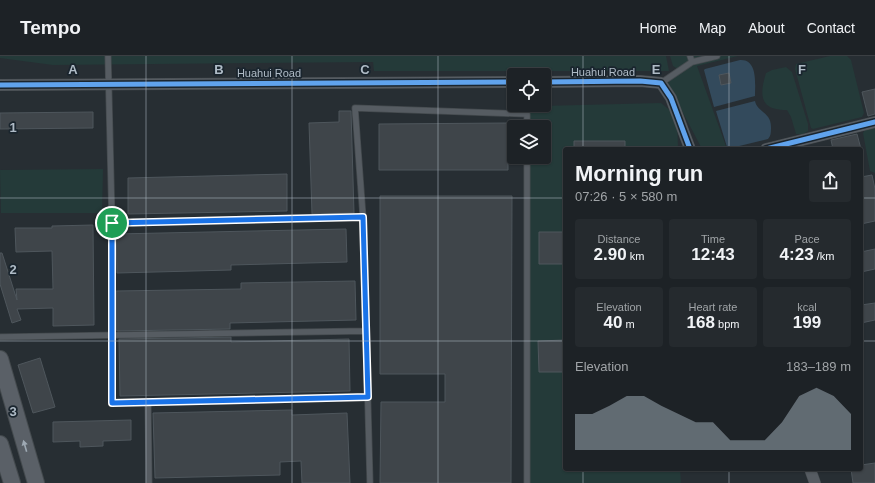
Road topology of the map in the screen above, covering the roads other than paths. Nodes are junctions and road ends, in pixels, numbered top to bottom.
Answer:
1 (108, 56) edge
2 (717, 56) edge
3 (691, 59) edge
4 (507, 82) edge
5 (551, 82) edge
6 (661, 83) junction
7 (108, 84) junction
8 (0, 85) edge
9 (527, 120) edge
10 (875, 122) edge
11 (689, 147) edge
12 (774, 147) edge
13 (527, 164) edge
14 (363, 217) junction
15 (112, 223) junction
16 (366, 331) junction
17 (112, 336) junction
18 (0, 337) edge
19 (0, 359) edge
20 (368, 397) junction
21 (148, 403) junction
22 (0, 444) edge
23 (811, 471) edge
24 (12, 483) edge
25 (36, 483) edge
26 (149, 483) edge
27 (370, 483) edge
28 (527, 483) edge
29 (815, 483) edge

1 - 7 lane
2 - 3 lane
3 - 6 lane
4 - 7 street, Huahui Road
5 - 6 street, Huahui Road
6 - 11 street
7 - 8 street, Huahui Road
7 - 15 lane
9 - 14 lane
10 - 12 street
13 - 28 lane
14 - 15 lane
14 - 16 lane
15 - 17 lane
16 - 17 lane
16 - 20 lane
17 - 18 lane
17 - 21 lane
25 -> 19 main road
20 - 21 lane
20 - 27 lane
21 - 26 lane
22 - 24 main road
23 - 29 street

